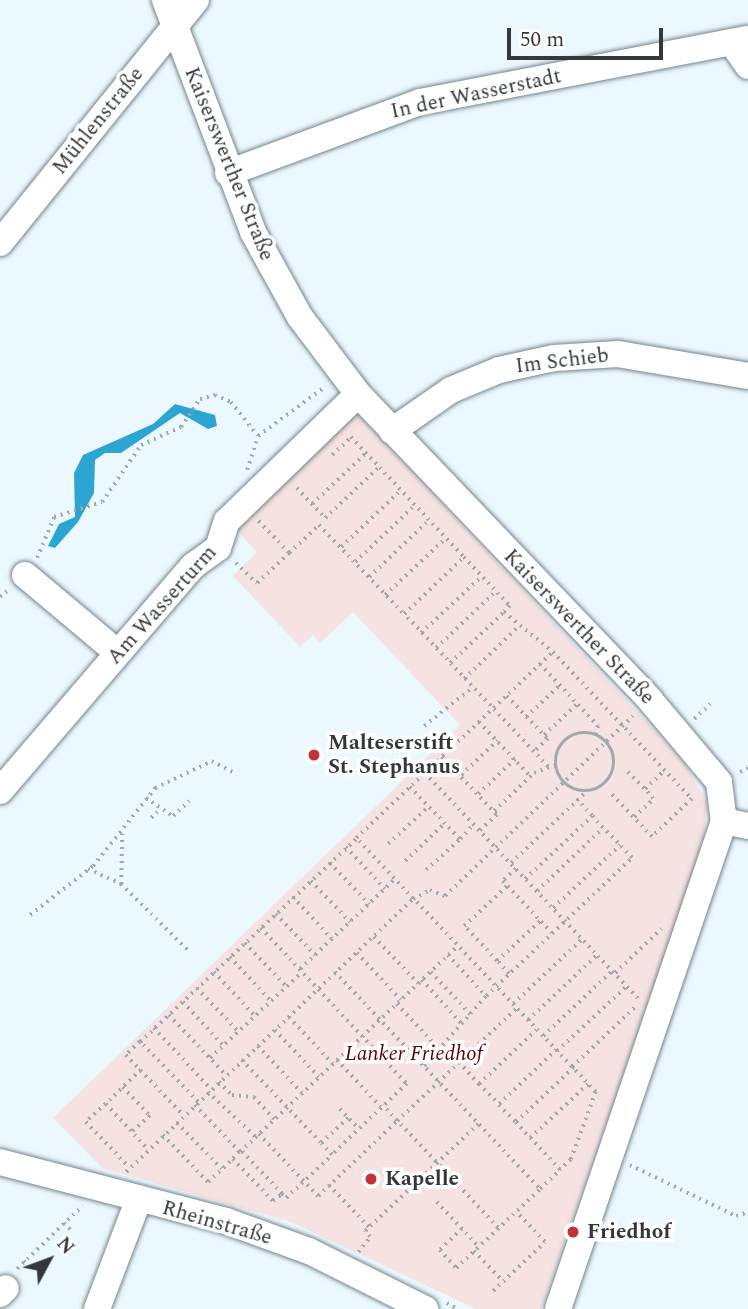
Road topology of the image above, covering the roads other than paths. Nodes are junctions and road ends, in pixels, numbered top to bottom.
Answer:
1 (165, 0) edge
2 (196, 0) edge
3 (174, 27) junction
4 (740, 41) edge
5 (748, 66) edge
6 (228, 173) junction
7 (0, 243) edge
8 (748, 376) edge
9 (350, 384) junction
10 (392, 431) junction
11 (25, 575) road end
12 (118, 653) junction
13 (0, 791) edge
14 (736, 823) edge
15 (0, 1162) edge
16 (138, 1201) junction
17 (392, 1301) edge
18 (97, 1309) edge
19 (425, 1309) edge
20 (558, 1309) edge

1 - 3 street, Kaiserswerther Straße
2 - 3 street, Mühlenstraße
3 - 6 street, Kaiserswerther Straße
3 - 7 street, Mühlenstraße
4 - 5 street, In der Wasserstadt
4 - 6 street, In der Wasserstadt
6 - 9 street, Kaiserswerther Straße
8 - 10 street, Im Schieb
9 - 10 street, Kaiserswerther Straße
9 - 12 street, Am Wasserturm
10 - 14 street, Kaiserswerther Straße
11 - 12 street
12 - 13 street, Am Wasserturm
14 - 20 street, Kaiserswerther Straße
15 - 16 street, Rheinstraße
16 - 17 street, Rheinstraße
16 - 18 street
17 - 19 street, Rheinstraße

